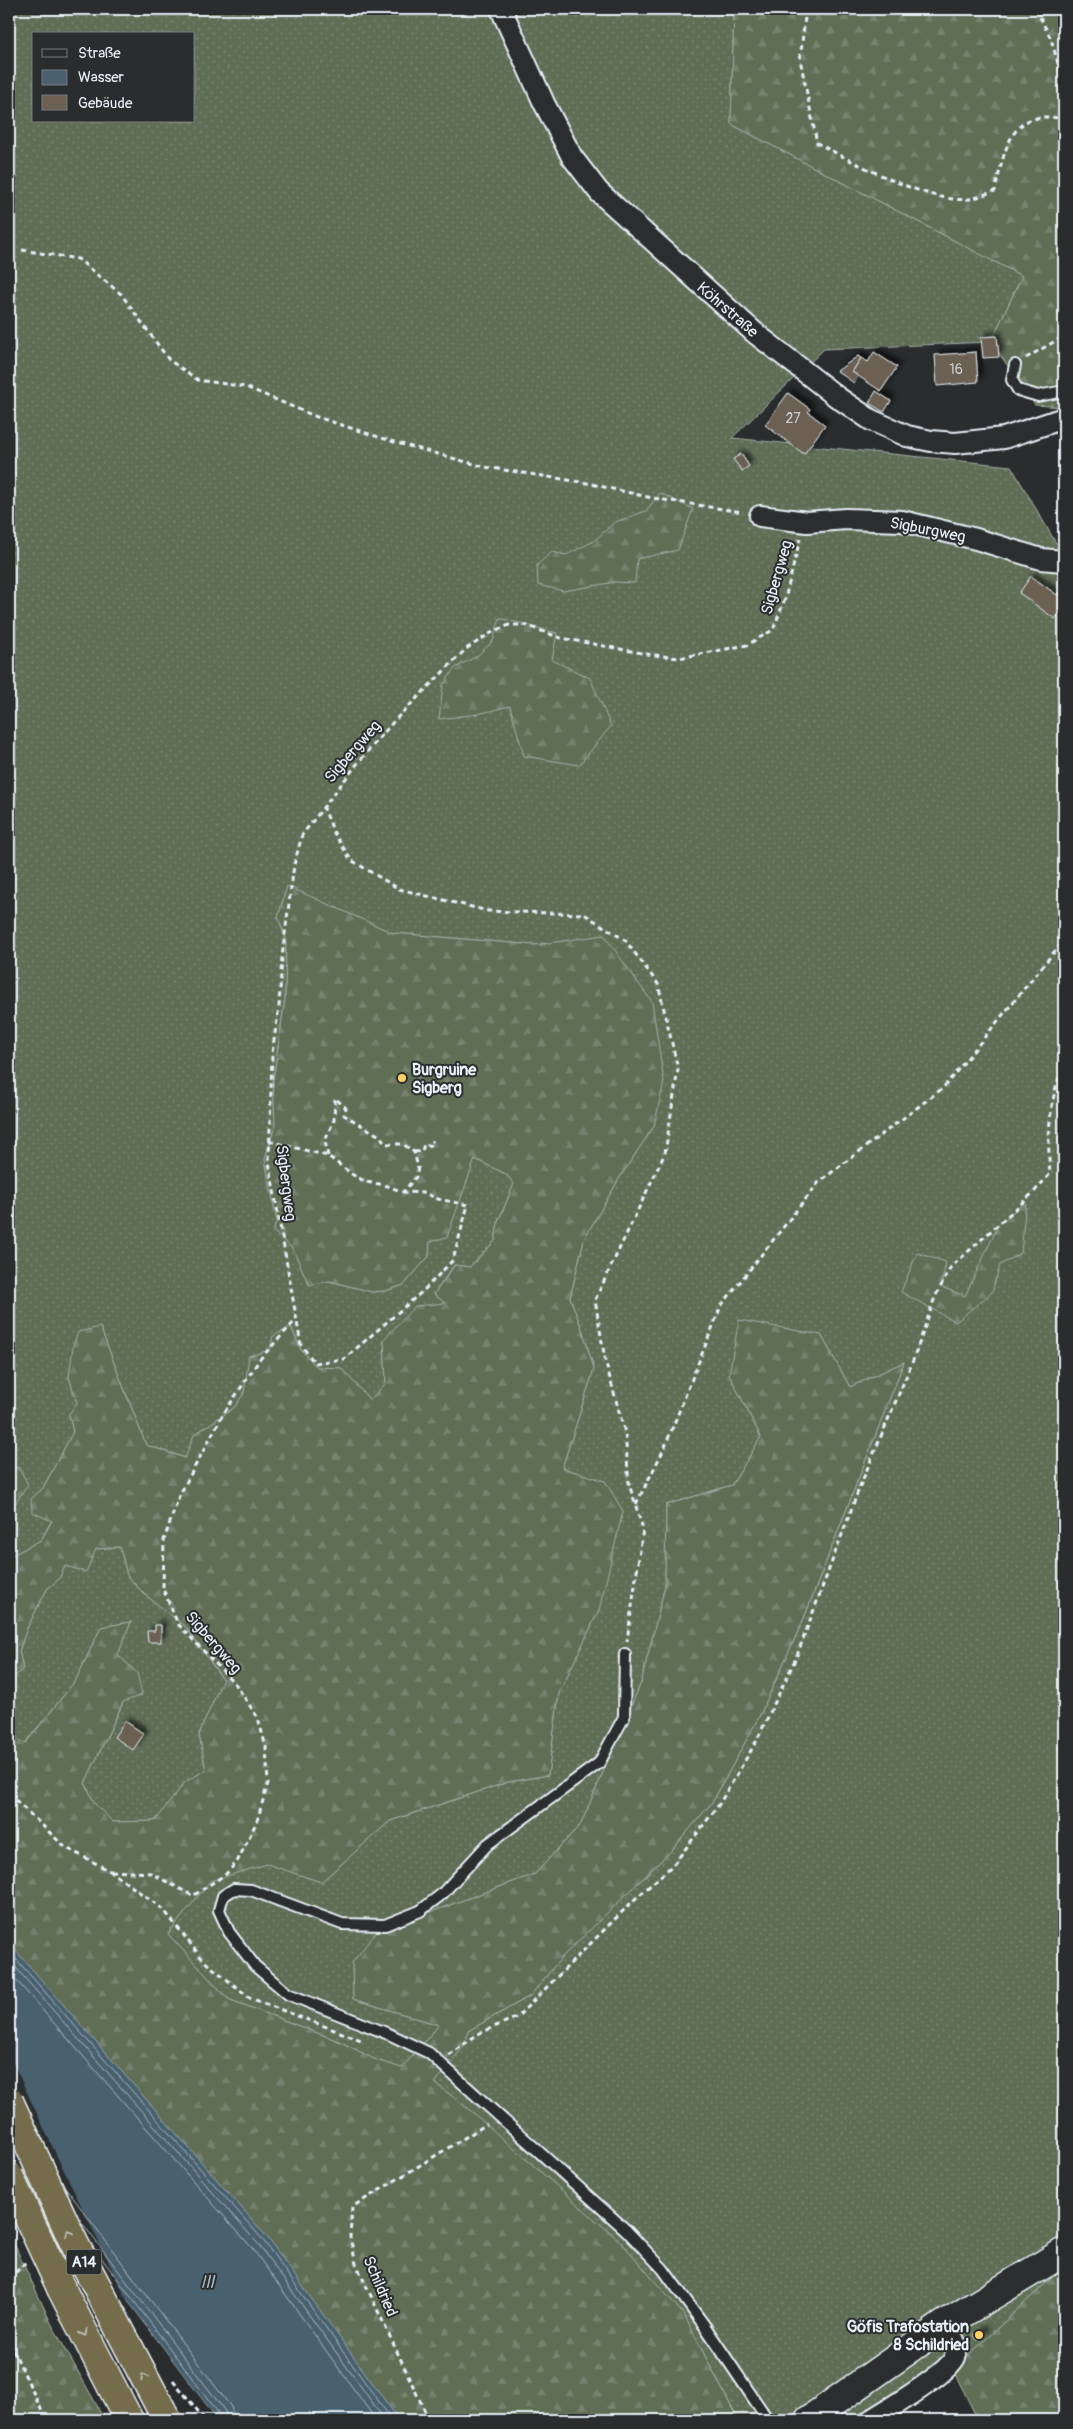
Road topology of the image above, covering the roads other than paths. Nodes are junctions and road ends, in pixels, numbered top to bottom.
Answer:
1 (501, 9) edge
2 (1015, 365) road end
3 (1064, 391) edge
4 (1064, 418) edge
5 (760, 516) road end
6 (1064, 561) edge
7 (625, 1654) road end
8 (9, 2101) edge
9 (9, 2176) edge
10 (1064, 2252) edge
11 (945, 2324) junction
12 (129, 2420) edge
13 (167, 2420) edge
14 (768, 2420) edge
15 (810, 2420) edge
16 (871, 2420) edge

1 - 4 street, Köhrstraße
2 - 3 lane
5 - 6 street, Sigburgweg
7 - 14 lane
13 -> 8 highway, A14, bridge
9 -> 12 highway, A14, bridge
10 - 11 main road
11 - 15 main road
11 - 16 street

